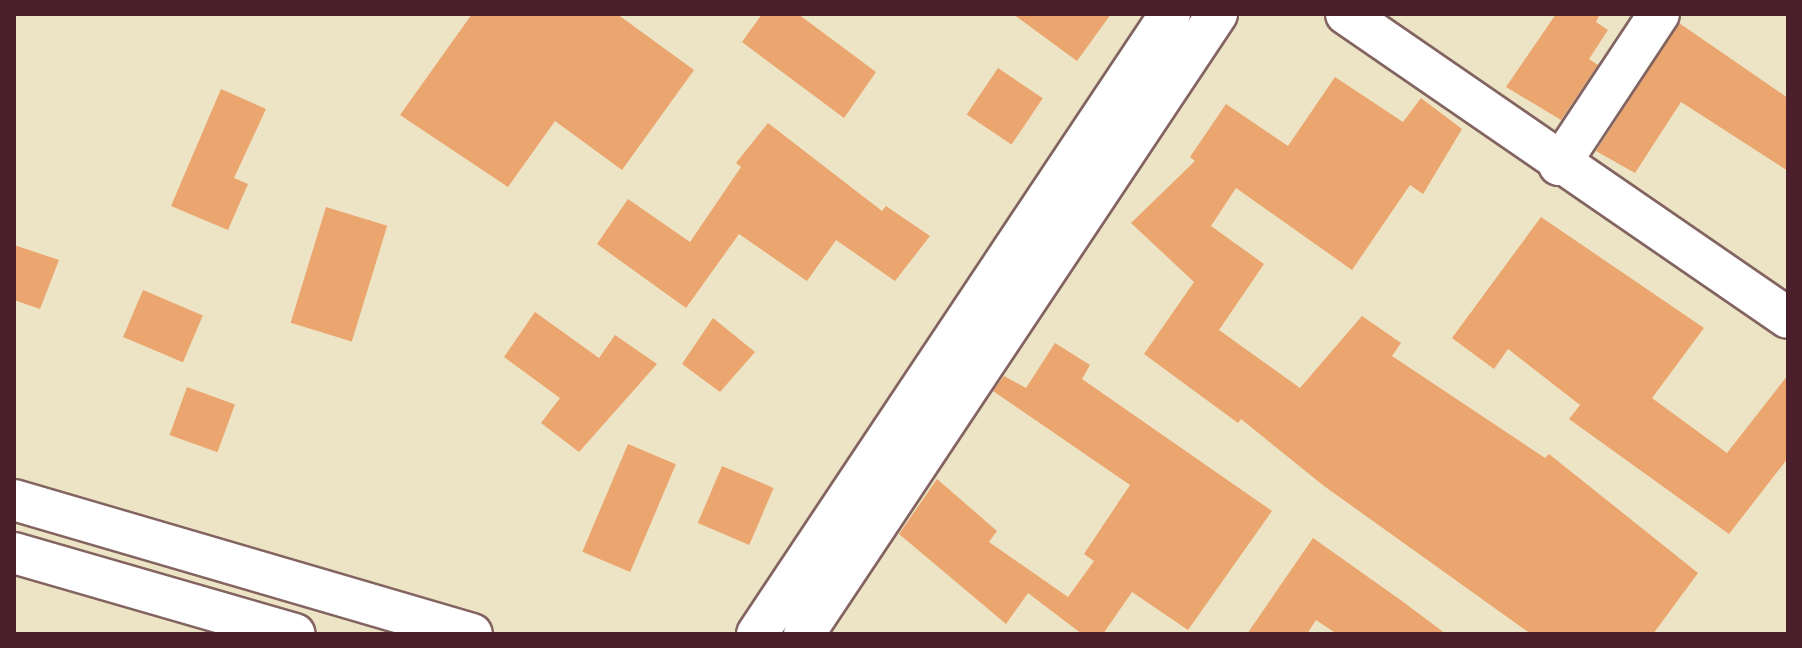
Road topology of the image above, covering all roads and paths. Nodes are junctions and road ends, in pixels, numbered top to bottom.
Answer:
1 (1170, 14) edge
2 (1217, 14) edge
3 (1346, 14) edge
4 (1659, 14) edge
5 (1559, 165) junction
6 (1788, 318) edge
7 (14, 500) edge
8 (14, 553) edge
9 (295, 634) edge
10 (472, 634) edge
11 (757, 634) edge
12 (804, 634) edge

1 - 11 street
2 - 12 street
3 - 5 street
4 - 5 street
5 - 6 street
7 - 10 street
8 - 9 street

